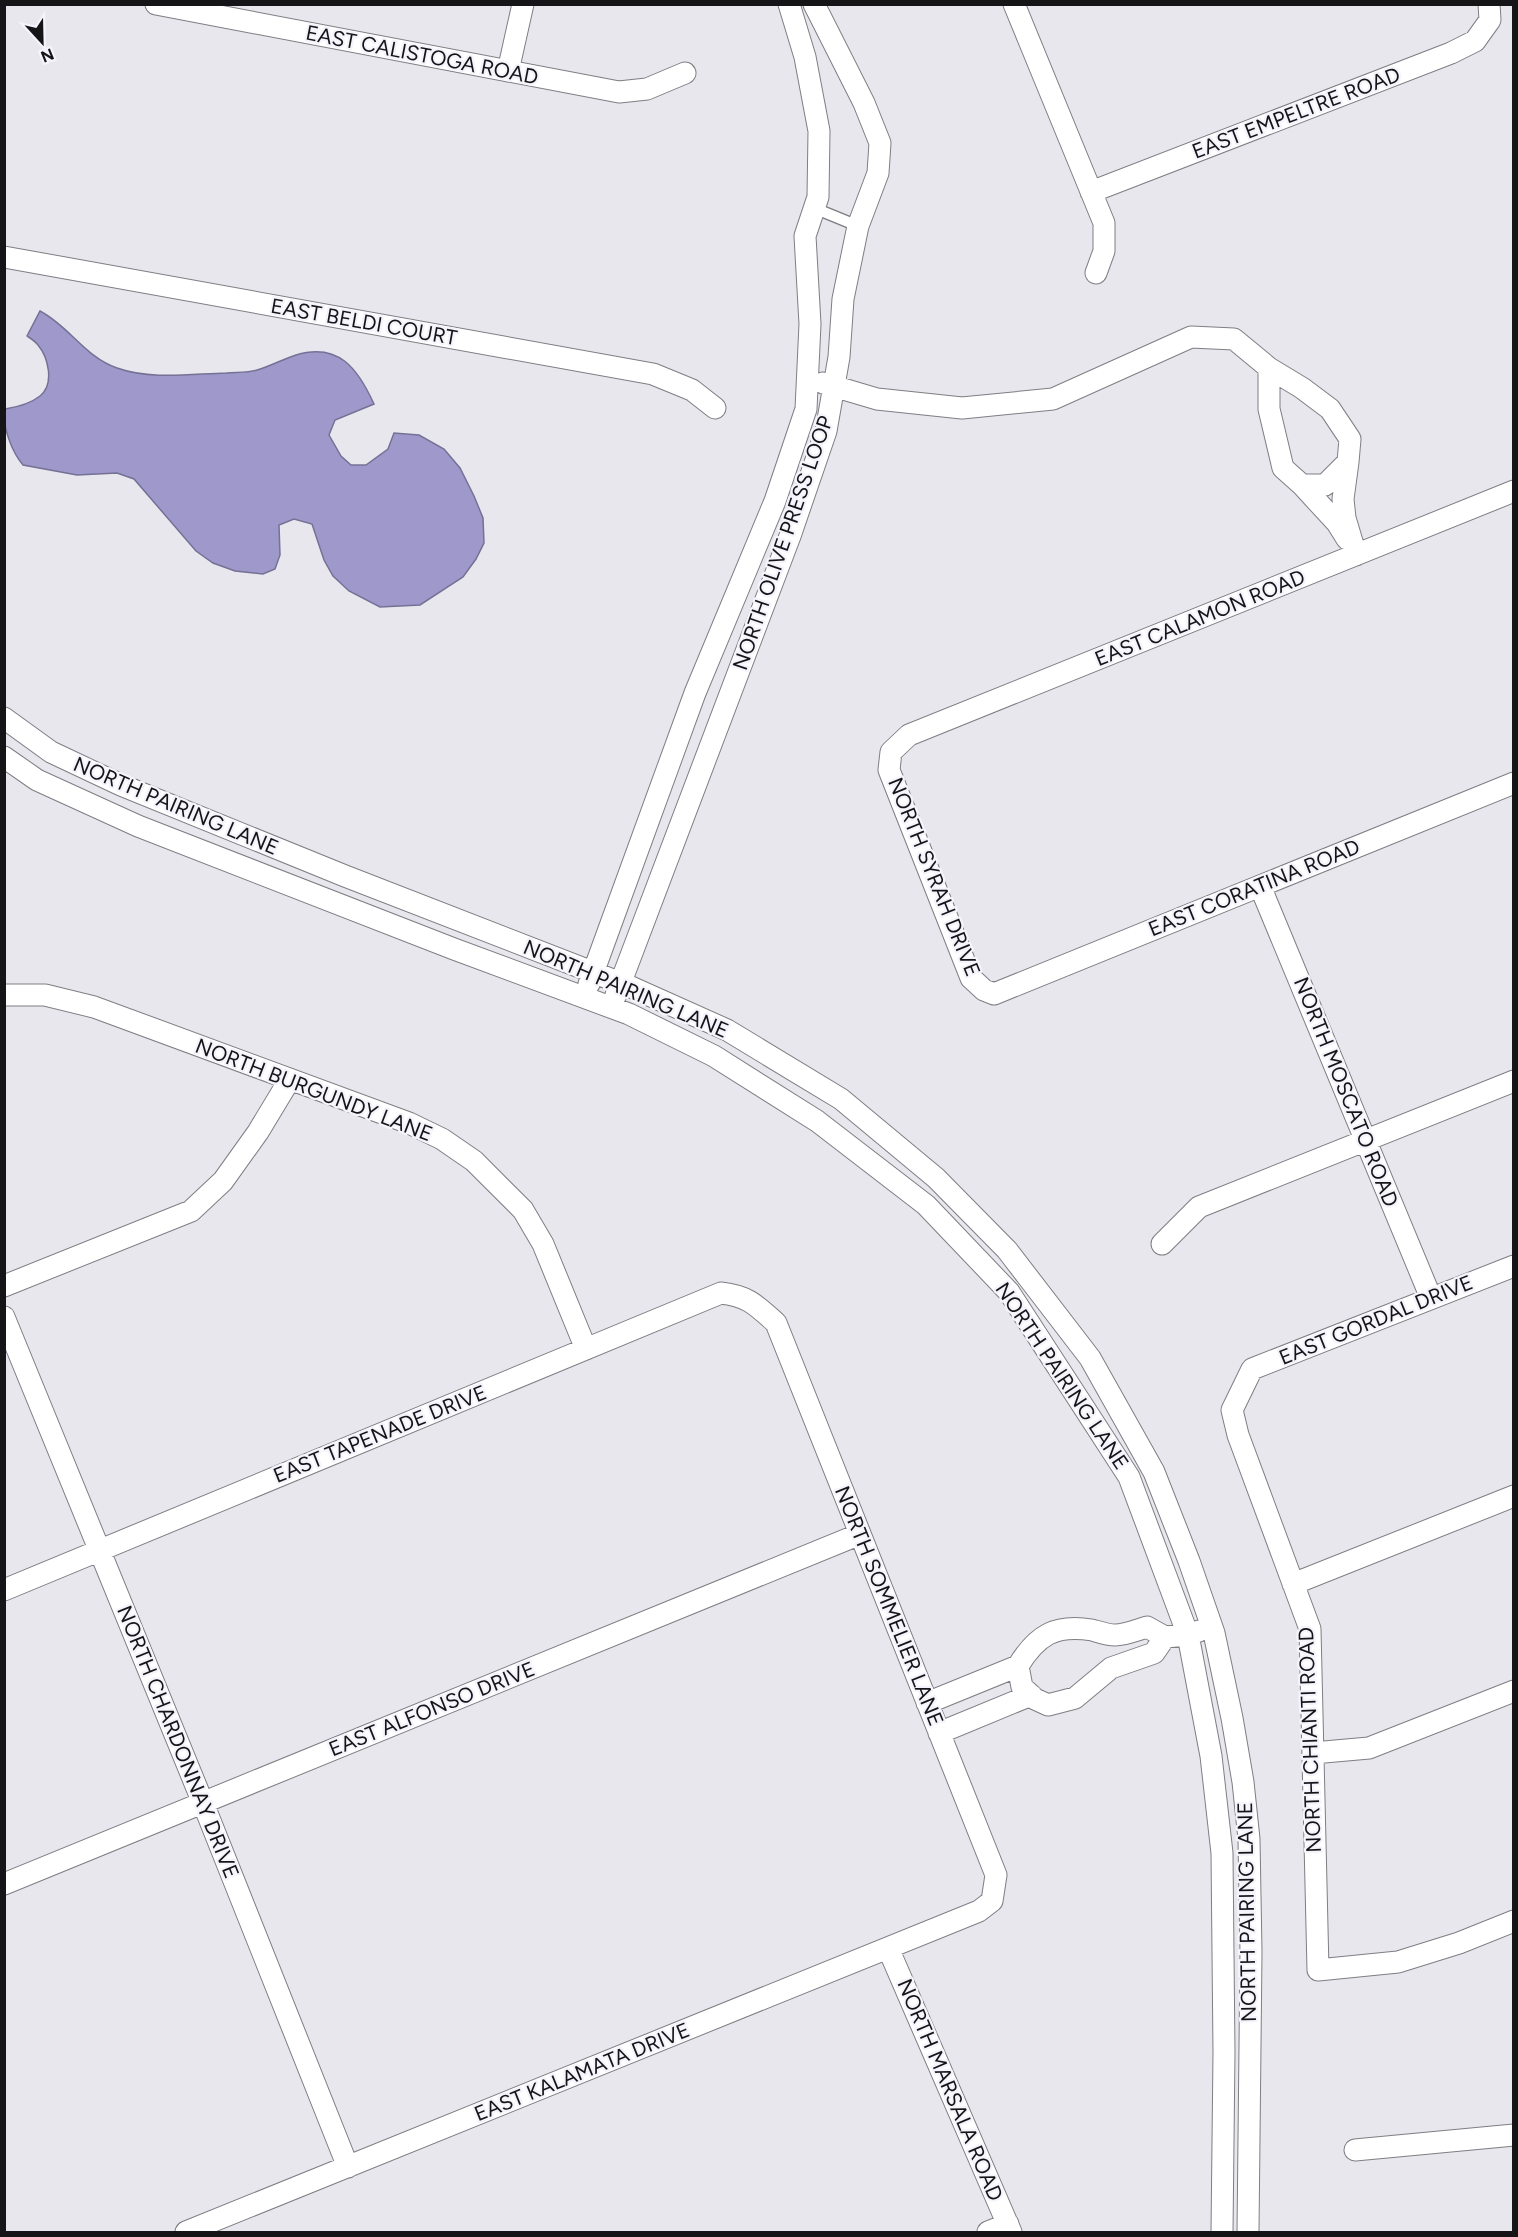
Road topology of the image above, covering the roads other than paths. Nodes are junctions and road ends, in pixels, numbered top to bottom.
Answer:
1 (156, 4) edge
2 (523, 4) edge
3 (789, 4) edge
4 (814, 4) edge
5 (1014, 4) edge
6 (1490, 12) edge
7 (508, 71) junction
8 (685, 73) dead end
9 (1091, 192) junction
10 (814, 208) junction
11 (858, 226) junction
12 (4, 257) edge
13 (1096, 273) dead end
14 (1269, 369) junction
15 (807, 378) junction
16 (834, 386) junction
17 (715, 408) dead end
18 (814, 427) junction
19 (1348, 462) junction
20 (1302, 485) junction
21 (1514, 491) edge
22 (1356, 555) junction
23 (4, 718) edge
24 (891, 752) joint
25 (4, 757) edge
26 (1514, 783) edge
27 (1260, 886) junction
28 (593, 972) junction
29 (620, 983) junction
30 (994, 994) joint
31 (4, 995) edge
32 (584, 997) junction
33 (611, 1007) junction
34 (290, 1079) junction
35 (1514, 1081) edge
36 (1366, 1140) junction
37 (1162, 1244) dead end
38 (1514, 1266) edge
39 (4, 1286) edge
40 (1431, 1298) junction
41 (756, 1305) joint
42 (4, 1317) edge
43 (586, 1349) junction
44 (1245, 1382) joint
45 (1514, 1496) edge
46 (860, 1534) junction
47 (100, 1550) junction
48 (1293, 1584) junction
49 (4, 1590) edge
50 (1211, 1626) junction
51 (1188, 1635) junction
52 (1165, 1637) junction
53 (1018, 1666) junction
54 (1514, 1691) edge
55 (1031, 1695) junction
56 (927, 1703) junction
57 (939, 1733) junction
58 (1313, 1753) junction
59 (203, 1803) junction
60 (4, 1884) edge
61 (979, 1911) joint
62 (1514, 1922) edge
63 (888, 1948) junction
64 (1514, 2135) edge
65 (1355, 2150) dead end
66 (1235, 2160) junction
67 (348, 2167) junction
68 (1009, 2228) edge
69 (186, 2232) edge
70 (988, 2232) edge
71 (1222, 2232) edge
72 (1248, 2232) edge

1 - 7 street, EAST CALISTOGA ROAD
2 - 7 street
3 - 10 street, NORTH OLIVE PRESS LOOP
4 - 11 street, NORTH OLIVE PRESS LOOP
5 - 9 street
6 - 9 street, EAST EMPELTRE ROAD
7 - 8 street, EAST CALISTOGA ROAD
9 - 13 street
10 - 11 lane
10 - 15 street, NORTH OLIVE PRESS LOOP
11 - 16 street, NORTH OLIVE PRESS LOOP
12 - 17 street, EAST BELDI COURT
14 - 16 street
14 - 19 street
14 - 20 street
15 - 16 street
15 - 18 street, NORTH OLIVE PRESS LOOP
16 - 18 street, NORTH OLIVE PRESS LOOP
18 - 28 street, NORTH OLIVE PRESS LOOP
18 - 29 street, NORTH OLIVE PRESS LOOP
19 - 20 street
19 - 22 street
20 - 22 street
21 - 22 street, EAST CALAMON ROAD
22 - 24 street, EAST CALAMON ROAD
23 - 28 street, NORTH PAIRING LANE
24 - 30 street, NORTH SYRAH DRIVE
25 - 32 street, NORTH PAIRING LANE
26 - 27 street, EAST CORATINA ROAD
27 - 30 street, EAST CORATINA ROAD
27 - 36 street, NORTH MOSCATO ROAD
28 - 29 street, NORTH PAIRING LANE
28 - 32 street, NORTH OLIVE PRESS LOOP
29 - 33 street, NORTH OLIVE PRESS LOOP
29 - 50 street, NORTH PAIRING LANE
31 - 34 street, NORTH BURGUNDY LANE
32 - 33 street, NORTH PAIRING LANE
33 - 51 street, NORTH PAIRING LANE
34 - 39 street
34 - 43 street, NORTH BURGUNDY LANE
35 - 36 street
36 - 37 street
36 - 40 street, NORTH MOSCATO ROAD
38 - 40 street, EAST GORDAL DRIVE
40 - 44 street, EAST GORDAL DRIVE
41 - 43 street, EAST TAPENADE DRIVE
41 - 46 street, NORTH SOMMELIER LANE
42 - 47 street, NORTH CHARDONNAY DRIVE
43 - 47 street, EAST TAPENADE DRIVE
44 - 48 street, NORTH CHIANTI ROAD
45 - 48 street
46 - 56 street, NORTH SOMMELIER LANE
46 - 59 street, EAST ALFONSO DRIVE
47 - 49 street, EAST TAPENADE DRIVE
47 - 59 street, NORTH CHARDONNAY DRIVE
48 - 58 street, NORTH CHIANTI ROAD
50 - 51 street
50 - 66 street, NORTH PAIRING LANE
51 - 52 street
51 - 66 street, NORTH PAIRING LANE
52 - 53 street
52 - 55 street
53 - 55 street
53 - 56 street
54 - 58 street
55 - 57 street
56 - 57 street, NORTH SOMMELIER LANE
57 - 61 street, NORTH SOMMELIER LANE
58 - 62 street, NORTH CHIANTI ROAD
59 - 60 street, EAST ALFONSO DRIVE
59 - 67 street, NORTH CHARDONNAY DRIVE
61 - 63 street, EAST KALAMATA DRIVE
63 - 67 street, EAST KALAMATA DRIVE
63 - 68 street, NORTH MARSALA ROAD
64 - 65 street
66 - 71 street, NORTH PAIRING LANE
66 - 72 street, NORTH PAIRING LANE
67 - 69 street, EAST KALAMATA DRIVE
68 - 70 street

